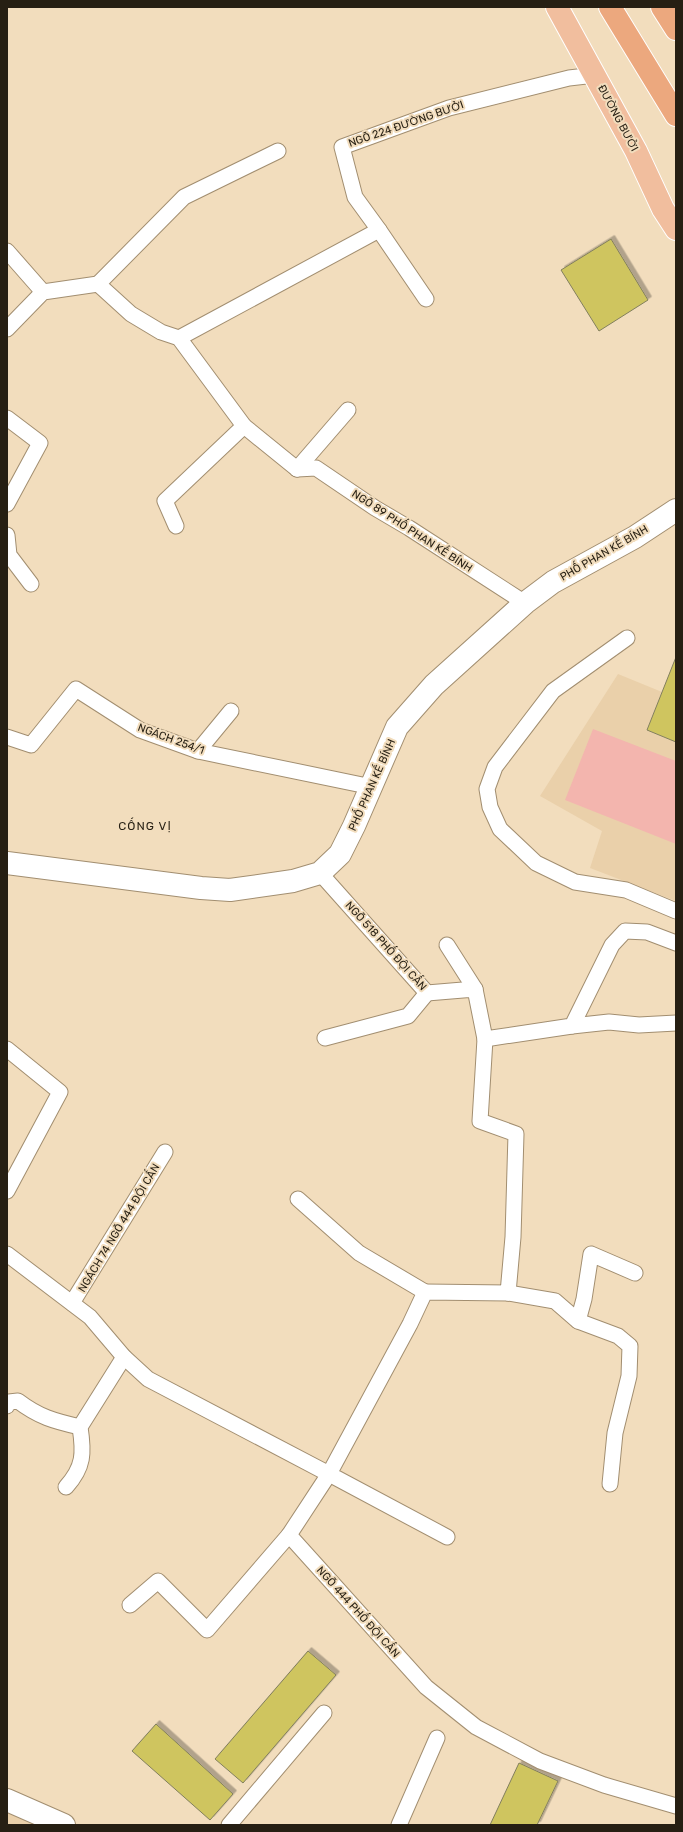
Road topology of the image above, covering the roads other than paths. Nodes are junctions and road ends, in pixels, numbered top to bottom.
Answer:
1 (557, 7) edge
2 (610, 7) edge
3 (662, 7) edge
4 (676, 29) edge
5 (595, 75) junction
6 (676, 115) edge
7 (278, 150) dead end
8 (676, 229) edge
9 (379, 230) junction
10 (7, 251) edge
11 (98, 284) junction
12 (43, 292) junction
13 (426, 299) dead end
14 (7, 329) edge
15 (179, 338) junction
16 (348, 410) dead end
17 (7, 418) edge
18 (244, 426) junction
19 (296, 469) junction
20 (7, 504) edge
21 (676, 510) edge
22 (176, 526) dead end
23 (7, 534) edge
24 (31, 584) dead end
25 (525, 603) junction
26 (627, 638) dead end
27 (231, 711) dead end
28 (7, 737) edge
29 (198, 751) junction
30 (372, 787) junction
31 (7, 863) edge
32 (320, 873) junction
33 (676, 911) edge
34 (676, 943) edge
35 (447, 945) dead end
36 (475, 989) junction
37 (427, 993) junction
38 (676, 1023) edge
39 (572, 1026) junction
40 (325, 1038) dead end
41 (485, 1038) junction
42 (7, 1049) edge
43 (165, 1152) dead end
44 (7, 1191) edge
45 (298, 1199) dead end
46 (7, 1254) edge
47 (635, 1273) dead end
48 (425, 1292) junction
49 (508, 1293) junction
50 (72, 1304) junction
51 (578, 1321) junction
52 (124, 1357) junction
53 (7, 1406) edge
54 (80, 1427) junction
55 (329, 1474) junction
56 (610, 1484) dead end
57 (66, 1487) dead end
58 (289, 1535) junction
59 (447, 1537) dead end
60 (130, 1605) dead end
61 (324, 1713) dead end
62 (437, 1738) dead end
63 (7, 1800) edge
64 (676, 1806) edge
65 (64, 1825) edge
66 (229, 1825) edge
67 (398, 1825) edge

1 - 5 main road, ĐƯỜNG BƯỞI
2 - 6 highway
3 - 4 highway
5 - 8 main road, ĐƯỜNG BƯỞI
5 - 9 lane, NGÕ 224 ĐƯỜNG BƯỞI
7 - 11 lane
9 - 13 lane
9 - 15 lane
10 - 12 lane
11 - 12 lane
11 - 15 lane
12 - 14 lane
15 - 18 lane
16 - 19 lane
17 - 20 lane
18 - 19 lane
18 - 22 lane
19 - 25 lane, NGÕ 89 PHỐ PHAN KẾ BÍNH
21 - 25 street, PHỐ PHAN KẾ BÍNH
23 - 24 lane
25 - 30 street, PHỐ PHAN KẾ BÍNH
26 - 33 lane
27 - 29 lane
28 - 29 lane, NGÁCH 254/1
29 - 30 lane, NGÁCH 254/1
30 - 32 street, PHỐ PHAN KẾ BÍNH
31 - 32 street, PHỐ PHAN KẾ BÍNH
32 - 37 lane, NGÕ 518 PHỐ ĐỘI CẤN
34 - 39 lane
35 - 36 lane
36 - 37 lane, NGÕ 518 PHỐ ĐỘI CẤN
36 - 41 lane
37 - 40 lane
38 - 39 lane
39 - 41 lane
41 - 49 lane
42 - 44 lane
43 - 50 lane, NGÁCH 74 NGÕ 444 ĐỘI CẤN
45 - 48 lane
46 - 50 lane
47 - 51 lane
48 - 49 lane
48 - 55 lane
49 - 51 lane
50 - 52 lane
51 - 56 lane
52 - 54 lane
52 - 55 lane
53 - 54 lane
54 - 57 lane
55 - 58 lane
55 - 59 lane
58 - 60 lane
58 - 64 lane, NGÕ 444 PHỐ ĐỘI CẤN
61 - 66 lane
62 - 67 lane
63 - 65 street

